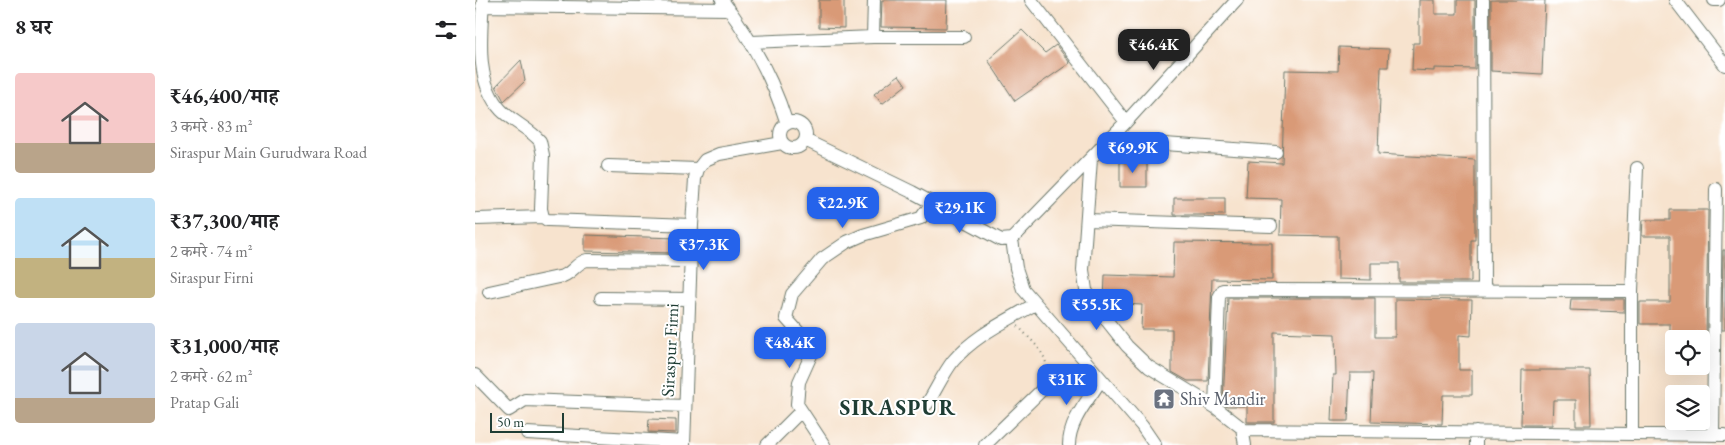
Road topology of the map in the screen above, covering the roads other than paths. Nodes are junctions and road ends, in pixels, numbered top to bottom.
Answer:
1 (873, 0) edge
2 (1031, 0) edge
3 (1237, 0) edge
4 (1483, 0) edge
5 (1675, 0) edge
6 (1714, 0) edge
7 (1719, 0) edge
8 (482, 3) edge
9 (726, 5) edge
10 (873, 36) junction
11 (964, 36) dead end
12 (478, 37) edge
13 (751, 42) junction
14 (1725, 65) edge
15 (1126, 122) junction
16 (787, 124) junction
17 (805, 140) junction
18 (1109, 140) junction
19 (782, 143) junction
20 (1276, 152) dead end
21 (1091, 159) junction
22 (608, 166) dead end
23 (1637, 168) dead end
24 (698, 169) junction
25 (1716, 189) dead end
26 (932, 203) junction
27 (543, 218) junction
28 (477, 219) dead end
29 (1087, 220) junction
30 (692, 224) junction
31 (1271, 226) dead end
32 (1013, 239) junction
33 (691, 261) junction
34 (1484, 290) junction
35 (1632, 291) junction
36 (489, 292) dead end
37 (601, 298) dead end
38 (690, 299) junction
39 (1035, 304) junction
40 (475, 375) edge
41 (1101, 380) junction
42 (1093, 392) junction
43 (927, 404) dead end
44 (685, 406) junction
45 (1215, 408) junction
46 (800, 412) junction
47 (1244, 430) junction
48 (527, 433) dead end
49 (1632, 434) junction
50 (1719, 435) edge
51 (1476, 439) edge
52 (684, 443) edge
53 (767, 445) edge
54 (824, 445) edge
55 (985, 445) edge
56 (1069, 445) edge
57 (1155, 445) edge
58 (1245, 445) edge

1 - 10 street
2 - 15 street
3 - 15 street
4 - 34 street
5 - 14 street
6 - 7 street
8 - 9 street
8 - 12 street
9 - 13 street
10 - 11 street
10 - 13 street
12 - 27 street
13 - 16 street
15 - 18 street
16 - 17 street
16 - 19 street
17 - 19 street
17 - 26 street
18 - 20 street
18 - 21 street
19 - 24 street
21 - 29 street
21 - 32 street
22 - 24 street
23 - 35 street
24 - 30 street, Siraspur Firni
25 - 50 street
26 - 32 street
26 - 46 street
27 - 28 street
27 - 30 street
29 - 31 street
29 - 45 street
30 - 33 street, Siraspur Firni
32 - 39 street
33 - 36 street
33 - 38 street, Siraspur Firni
34 - 35 street
34 - 45 street
35 - 49 street
37 - 38 street
38 - 44 street, Siraspur Firni
39 - 41 street
39 - 43 street
40 - 44 street
41 - 42 street
41 - 57 street
42 - 55 street
42 - 56 street
44 - 52 street, Siraspur Firni
45 - 47 street
46 - 53 street
46 - 54 street
47 - 51 street
47 - 58 street
48 - 52 street
49 - 50 street
49 - 51 street

